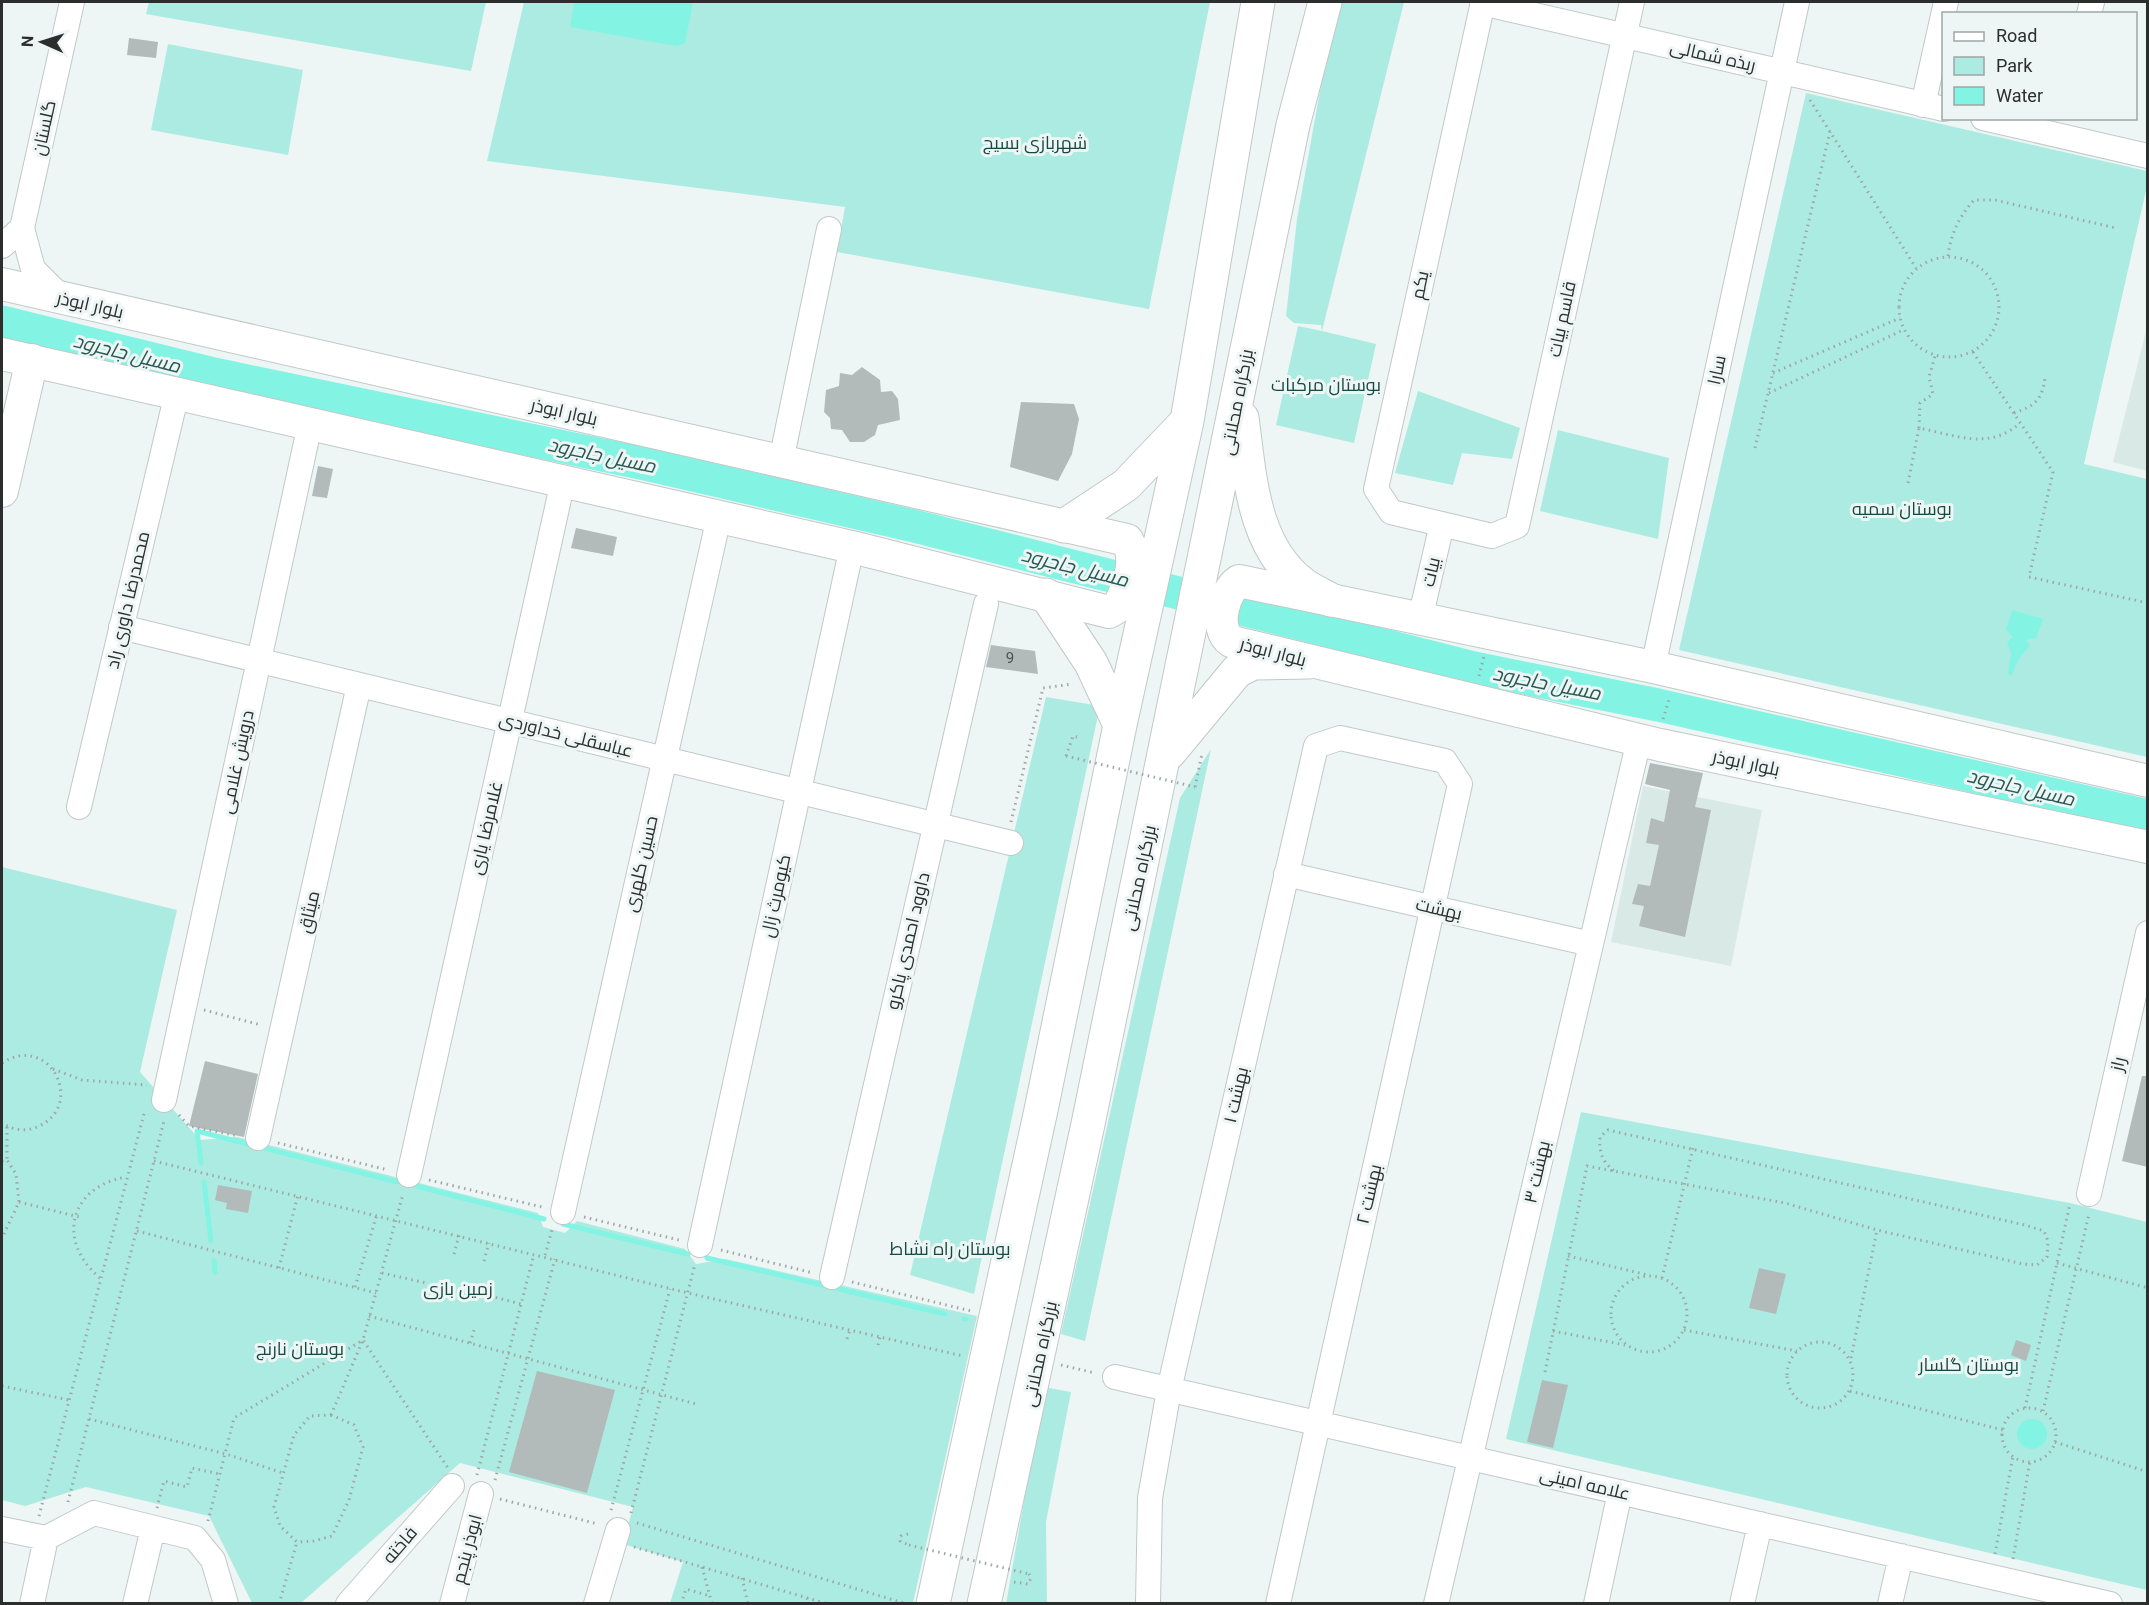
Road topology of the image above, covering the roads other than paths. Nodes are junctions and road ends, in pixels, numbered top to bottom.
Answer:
1 (72, 2) edge
2 (1258, 2) edge
3 (1325, 2) edge
4 (1482, 2) edge
5 (1632, 2) edge
6 (1797, 2) edge
7 (1942, 34) edge
8 (1624, 36) junction
9 (1781, 72) junction
10 (1933, 107) edge
11 (1999, 120) edge
12 (2064, 128) edge
13 (1288, 152) junction
14 (2148, 156) edge
15 (1233, 158) junction
16 (22, 228) junction
17 (829, 229) dead end
18 (2, 246) edge
19 (2, 284) edge
20 (62, 298) junction
21 (2, 354) edge
22 (32, 360) junction
23 (177, 393) junction
24 (1238, 395) junction
25 (1187, 421) junction
26 (310, 424) junction
27 (781, 461) junction
28 (560, 470) junction
29 (2, 490) edge
30 (718, 517) junction
31 (1442, 524) junction
32 (1064, 526) junction
33 (852, 547) junction
34 (1133, 580) junction
35 (1046, 596) junction
36 (1331, 600) junction
37 (986, 604) dead end
38 (1420, 619) junction
39 (121, 627) junction
40 (259, 661) junction
41 (1309, 662) junction
42 (1653, 667) junction
43 (359, 685) junction
44 (510, 722) junction
45 (1120, 725) junction
46 (1639, 740) junction
47 (664, 759) junction
48 (1164, 759) junction
49 (2148, 780) edge
50 (1460, 784) joint
51 (799, 792) junction
52 (79, 807) dead end
53 (935, 825) junction
54 (1009, 843) road end
55 (2148, 847) edge
56 (1286, 874) junction
57 (1432, 908) junction
58 (2148, 933) edge
59 (1591, 944) junction
60 (157, 1102) road end
61 (1041, 1110) junction
62 (1089, 1125) junction
63 (258, 1138) dead end
64 (409, 1175) road end
65 (2083, 1202) road end
66 (559, 1217) road end
67 (1012, 1244) junction
68 (700, 1245) road end
69 (1061, 1253) junction
70 (832, 1277) dead end
71 (1115, 1377) road end
72 (1169, 1390) junction
73 (1317, 1423) junction
74 (1470, 1458) junction
75 (452, 1486) road end
76 (1620, 1492) junction
77 (486, 1495) road end
78 (1760, 1524) junction
79 (153, 1528) junction
80 (612, 1528) road end
81 (2, 1529) edge
82 (48, 1534) junction
83 (1901, 1556) junction
84 (2040, 1596) edge
85 (32, 1604) edge
86 (135, 1604) edge
87 (226, 1604) edge
88 (348, 1604) edge
89 (452, 1604) edge
90 (596, 1604) edge
91 (933, 1604) edge
92 (984, 1604) edge
93 (1148, 1604) edge
94 (1278, 1604) edge
95 (1436, 1604) edge
96 (1596, 1604) edge
97 (1742, 1604) edge
98 (1890, 1604) edge
99 (2110, 1604) edge

1 - 16 street, گلستان
2 - 15 highway
3 - 13 highway, بزرگراه محلاتی
4 - 8 street, ربذه شمالی
4 - 31 street, یکم
5 - 8 street
6 - 9 street, سارا
7 - 10 street
8 - 9 street, ربذه شمالی
8 - 31 street, قاسم بیات
9 - 10 street, ربذه شمالی
9 - 42 street, سارا
11 - 12 street
12 - 14 street
13 - 15 highway
13 - 24 highway, بزرگراه محلاتی
15 - 25 highway
16 - 18 street
16 - 20 street
17 - 27 street
19 - 20 main road, بلوار ابوذر
20 - 27 main road, بلوار ابوذر
21 - 22 main road
22 - 23 main road
22 - 29 main road
23 - 26 main road
23 - 39 street, محمدرضا داوری راد
24 - 36 highway
24 - 48 highway, بزرگراه محلاتی
25 - 32 highway
25 - 34 highway
26 - 28 main road
26 - 40 street, درویش غلامی
27 - 32 main road, بلوار ابوذر
28 - 30 main road
28 - 44 street, غلامرضا یاری
30 - 33 main road
30 - 47 street, حسین کلهری
31 - 38 street, بیات
32 - 34 main road, بلوار ابوذر
33 - 35 main road
33 - 51 street, کیومرث زال
34 - 35 main road
34 - 45 highway
35 - 45 highway
36 - 38 main road, بلوار ابوذر
36 - 41 main road, بلوار ابوذر
37 - 53 street, داوود احمدی پاکرو
38 - 42 main road, بلوار ابوذر
39 - 40 street, عباسقلی خداوردی
39 - 52 street, محمدرضا داوری راد
40 - 43 street, عباسقلی خداوردی
40 - 60 street, درویش غلامی
41 - 46 main road, بلوار ابوذر
41 - 48 highway
42 - 49 main road, بلوار ابوذر
43 - 44 street, عباسقلی خداوردی
43 - 63 street, میثاق
44 - 47 street, عباسقلی خداوردی
44 - 64 street, غلامرضا یاری
45 - 61 highway
46 - 55 main road, بلوار ابوذر
46 - 59 street, بهشت ۳
47 - 51 street, عباسقلی خداوردی
47 - 66 street, حسین کلهری
48 - 62 highway, بزرگراه محلاتی
50 - 56 street, بهشت ۱
50 - 57 street, بهشت ۲
51 - 53 street, عباسقلی خداوردی
51 - 68 street, کیومرث زال
53 - 54 street, عباسقلی خداوردی
53 - 70 street, داوود احمدی پاکرو
56 - 57 street, بهشت
56 - 72 street, بهشت ۱
57 - 59 street, بهشت
57 - 73 street, بهشت ۲
58 - 65 street, راز
59 - 74 street, بهشت ۳
61 - 62 highway
61 - 67 highway
62 - 69 highway, بزرگراه محلاتی
67 - 69 highway
67 - 91 highway
69 - 92 highway, بزرگراه محلاتی
71 - 72 street, علامه امینی
72 - 73 street, علامه امینی
72 - 93 street, بهشت ۱
73 - 74 street, علامه امینی
73 - 94 street, بهشت ۲
74 - 76 street, علامه امینی
74 - 95 street, بهشت ۳
75 - 88 street, فاخته
76 - 78 street, علامه امینی
76 - 96 street
77 - 89 street, ابوذر پنجم
78 - 83 street, علامه امینی
78 - 97 street
79 - 82 street
79 - 86 street
79 - 87 street
80 - 90 street
81 - 82 street
82 - 85 street
83 - 84 street, علامه امینی
83 - 98 street
84 - 99 street, علامه امینی

